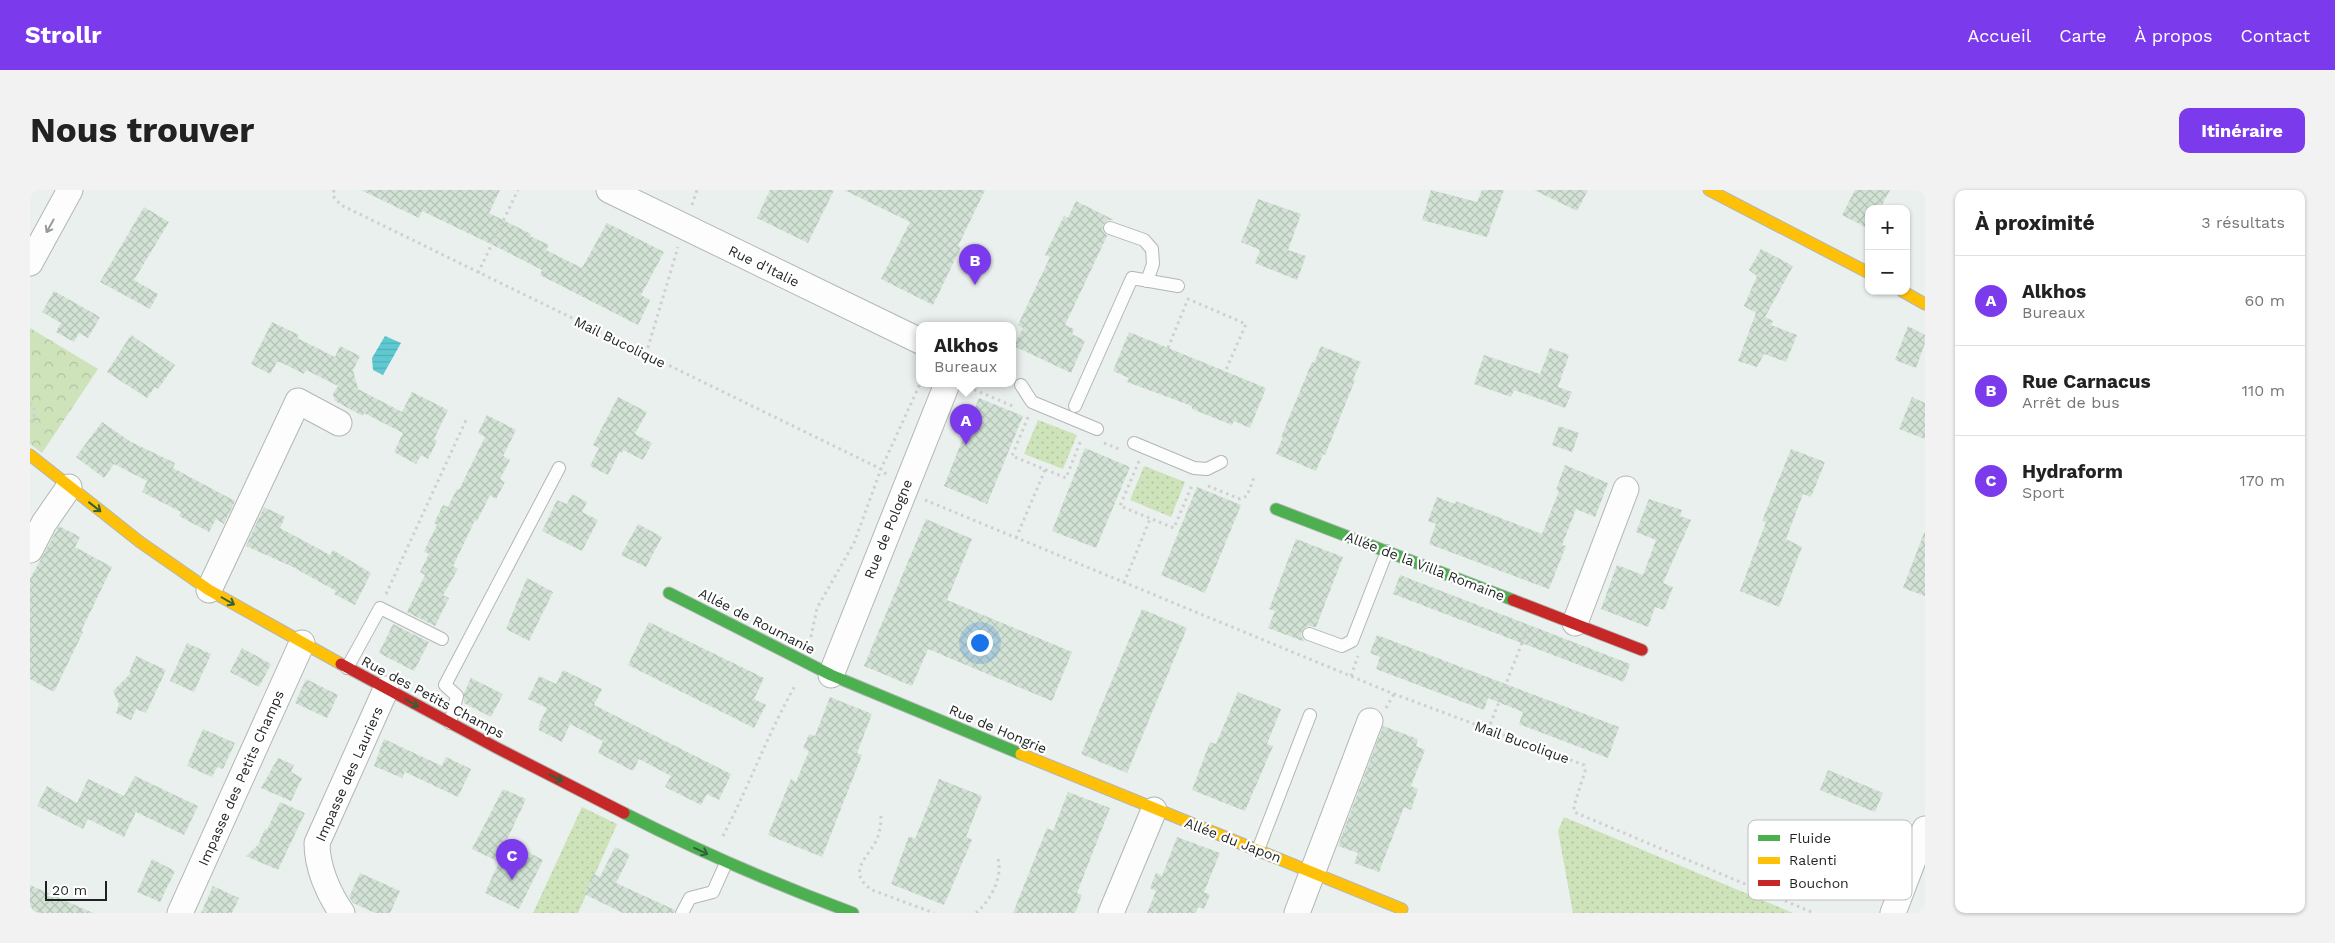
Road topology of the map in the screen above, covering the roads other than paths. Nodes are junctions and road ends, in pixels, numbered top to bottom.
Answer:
1 (70, 190) edge
2 (609, 190) edge
3 (1711, 191) edge
4 (1110, 228) dead end
5 (30, 263) edge
6 (1865, 271) edge
7 (1147, 281) junction
8 (1178, 286) dead end
9 (1909, 295) edge
10 (1925, 304) edge
11 (916, 339) edge
12 (1021, 385) dead end
13 (955, 387) edge
14 (1075, 406) dead end
15 (339, 423) dead end
16 (1098, 435) road end
17 (1129, 447) road end
18 (30, 455) edge
19 (1222, 462) dead end
20 (559, 468) dead end
21 (69, 487) junction
22 (1626, 489) dead end
23 (1276, 509) dead end
24 (30, 550) edge
25 (1387, 551) junction
26 (209, 590) junction
27 (670, 594) dead end
28 (1575, 623) junction
29 (1309, 634) dead end
30 (442, 639) dead end
31 (302, 643) junction
32 (1642, 650) dead end
33 (347, 668) junction
34 (831, 675) junction
35 (386, 689) junction
36 (1310, 715) dead end
37 (1370, 721) dead end
38 (450, 723) junction
39 (1154, 810) junction
40 (1925, 829) edge
41 (1258, 850) junction
42 (726, 863) junction
43 (1912, 863) edge
44 (1312, 871) junction
45 (1898, 900) edge
46 (1402, 909) dead end
47 (180, 913) edge
48 (342, 913) edge
49 (682, 913) edge
50 (853, 913) edge
51 (1111, 913) edge
52 (1297, 913) edge
53 (1893, 913) edge

1 -> 5 street
2 - 11 street, Rue d'Italie
3 - 6 street
4 - 7 lane
7 - 8 lane
7 - 14 lane
9 - 10 street
12 - 16 lane
13 - 34 street, Rue de Pologne
15 - 26 street
17 - 19 lane
18 - 21 street, Rue des Petits Champs
20 - 38 lane
21 - 24 street
21 -> 26 street, Rue des Petits Champs
22 - 28 street
23 - 25 street, Allée de la Villa Romaine
25 - 28 street, Allée de la Villa Romaine
25 - 29 lane
26 -> 31 street, Rue des Petits Champs
27 - 34 street, Allée de Roumanie
28 - 32 street, Allée de la Villa Romaine
30 - 33 lane
31 - 33 street, Rue des Petits Champs
31 - 47 street, Impasse des Petits Champs
33 - 35 street, Rue des Petits Champs
34 - 39 street, Rue de Hongrie
35 -> 38 street, Rue des Petits Champs
35 - 48 street, Impasse des Lauriers
36 - 41 lane
37 - 44 street
38 -> 42 street, Rue des Petits Champs
39 - 41 street, Allée du Japon
39 - 51 street
40 - 43 street
41 - 44 street, Allée du Japon
42 - 49 lane
42 - 50 street, Rue des Petits Champs
44 - 46 street, Allée du Japon
44 - 52 street
45 - 53 street

